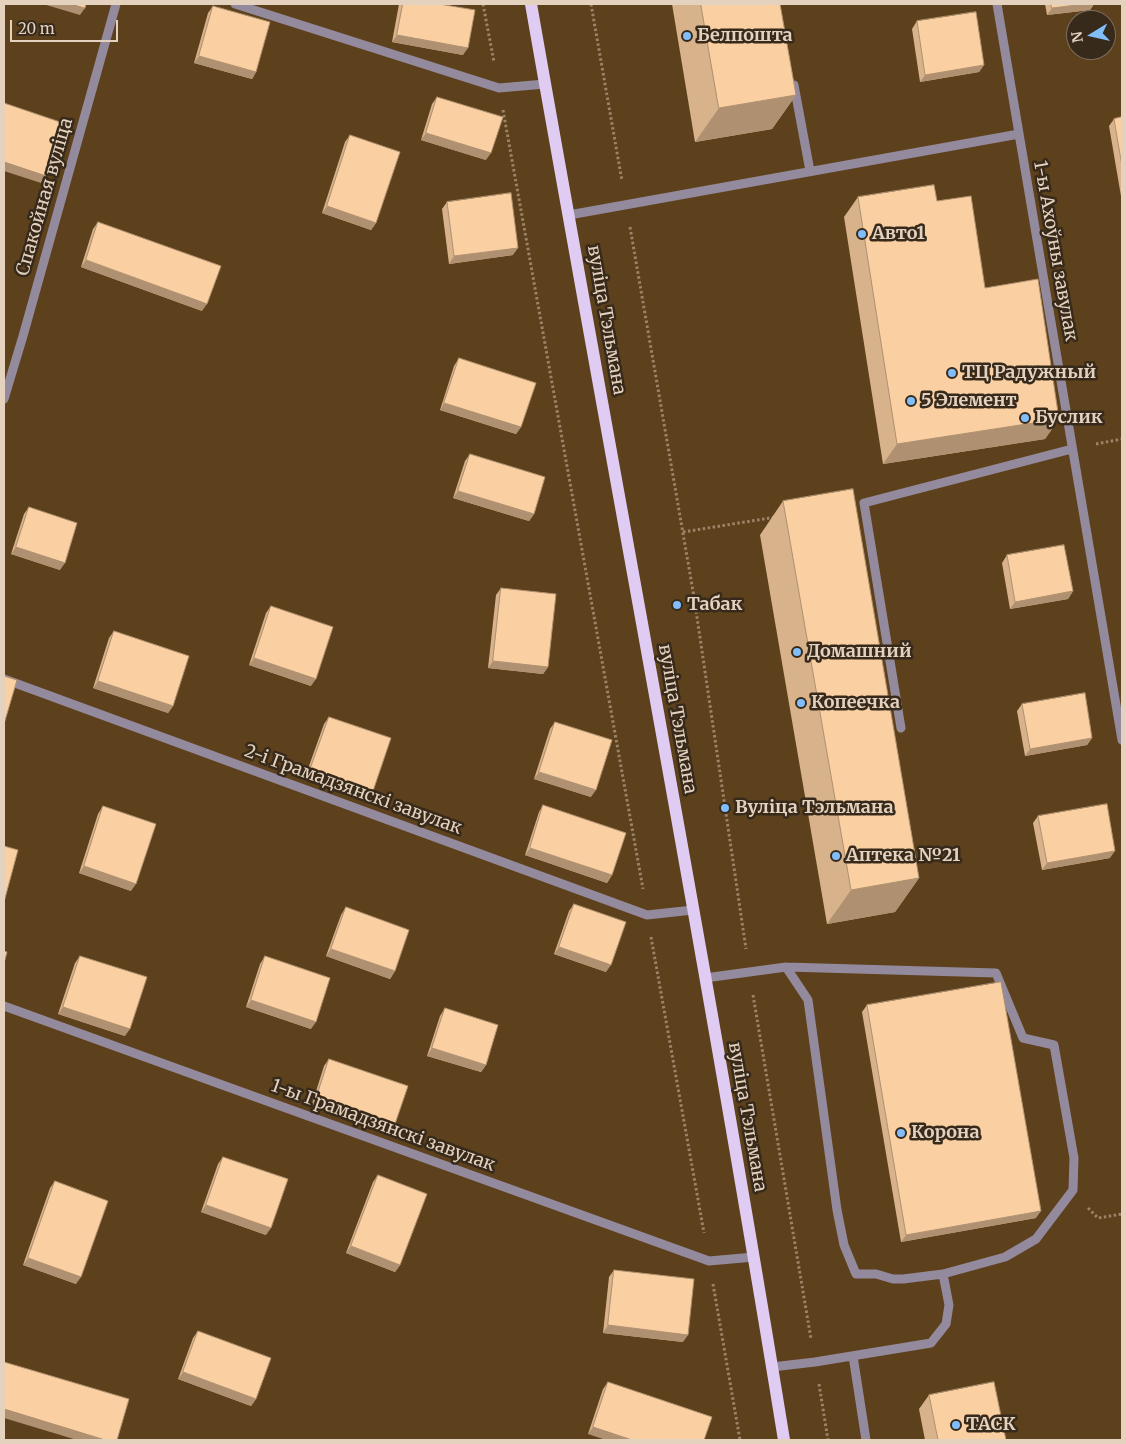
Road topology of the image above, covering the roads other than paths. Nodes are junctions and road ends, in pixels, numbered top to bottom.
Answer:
1 (116, 4) edge
2 (235, 4) edge
3 (531, 4) edge
4 (997, 4) edge
5 (792, 78) edge
6 (546, 84) junction
7 (1019, 134) junction
8 (810, 171) junction
9 (569, 214) junction
10 (4, 399) edge
11 (1072, 449) junction
12 (4, 679) edge
13 (901, 728) dead end
14 (1122, 740) edge
15 (693, 910) junction
16 (786, 967) junction
17 (705, 978) junction
18 (4, 1006) edge
19 (754, 1257) junction
20 (942, 1274) junction
21 (853, 1356) junction
22 (772, 1367) junction
23 (784, 1440) edge
24 (866, 1440) edge

1 - 10 street, Спакойная вуліца
2 - 6 street
3 - 6 main road, вуліца Тэльмана
4 - 7 street, 1-ы Ахоўны завулак
5 - 8 street
6 - 9 main road, вуліца Тэльмана
7 - 8 street
7 - 11 street, 1-ы Ахоўны завулак
8 - 9 street
9 - 15 main road, вуліца Тэльмана
11 - 13 street
11 - 14 street, 1-ы Ахоўны завулак
12 - 15 street, 2-і Грамадзянскі завулак
15 - 17 main road, вуліца Тэльмана
16 - 17 street
16 - 20 street
16 - 20 street
17 - 19 main road, вуліца Тэльмана
18 - 19 street, 1-ы Грамадзянскі завулак
19 - 22 main road, вуліца Тэльмана
20 - 21 street
21 - 22 street
21 - 24 street
22 - 23 main road, вуліца Тэльмана

